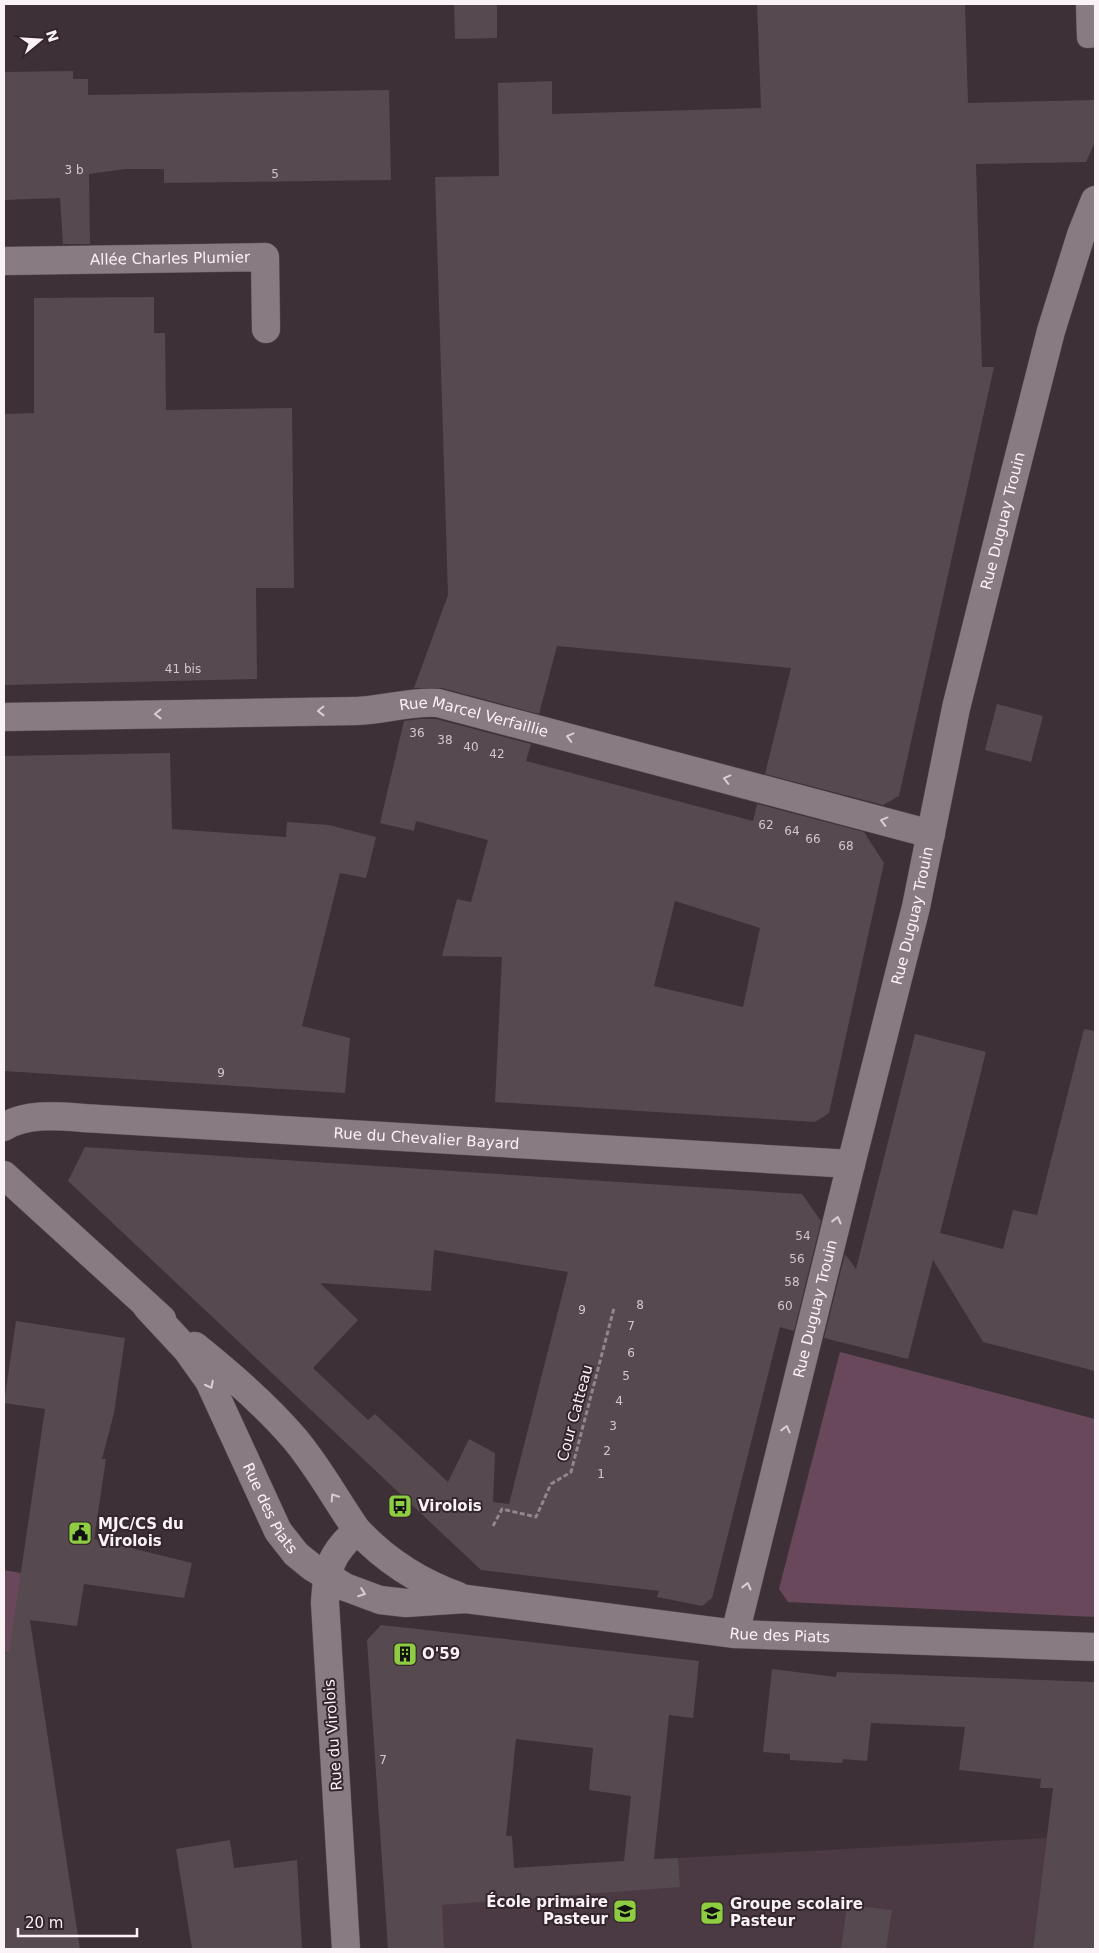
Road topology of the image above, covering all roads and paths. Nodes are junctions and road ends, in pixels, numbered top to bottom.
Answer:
1 (1086, 4) edge
2 (1095, 37) edge
3 (1095, 200) edge
4 (4, 261) edge
5 (266, 329) dead end
6 (4, 717) edge
7 (931, 834) junction
8 (4, 1127) edge
9 (850, 1164) junction
10 (4, 1175) edge
11 (147, 1307) junction
12 (614, 1308) dead end
13 (493, 1526) dead end
14 (357, 1530) junction
15 (326, 1576) junction
16 (466, 1599) junction
17 (735, 1634) junction
18 (1095, 1647) edge
19 (346, 1949) edge

1 - 2 lane
3 - 7 street, Rue Duguay Trouin
4 - 5 street, Allée Charles Plumier
7 -> 6 street, Rue Marcel Verfaillie
7 - 9 street, Rue Duguay Trouin
8 - 9 street, Rue du Chevalier Bayard
17 -> 9 street, Rue Duguay Trouin
10 - 11 street, Rue des Piats
14 -> 11 street, Rue des Piats
11 -> 15 street, Rue des Piats
12 - 13 path, Cour Catteau
14 - 15 street, Rue du Virolois
14 - 16 street, Rue des Piats
15 -> 16 street, Rue des Piats
15 - 19 street, Rue du Virolois
16 - 17 street, Rue des Piats
17 - 18 street, Rue des Piats

